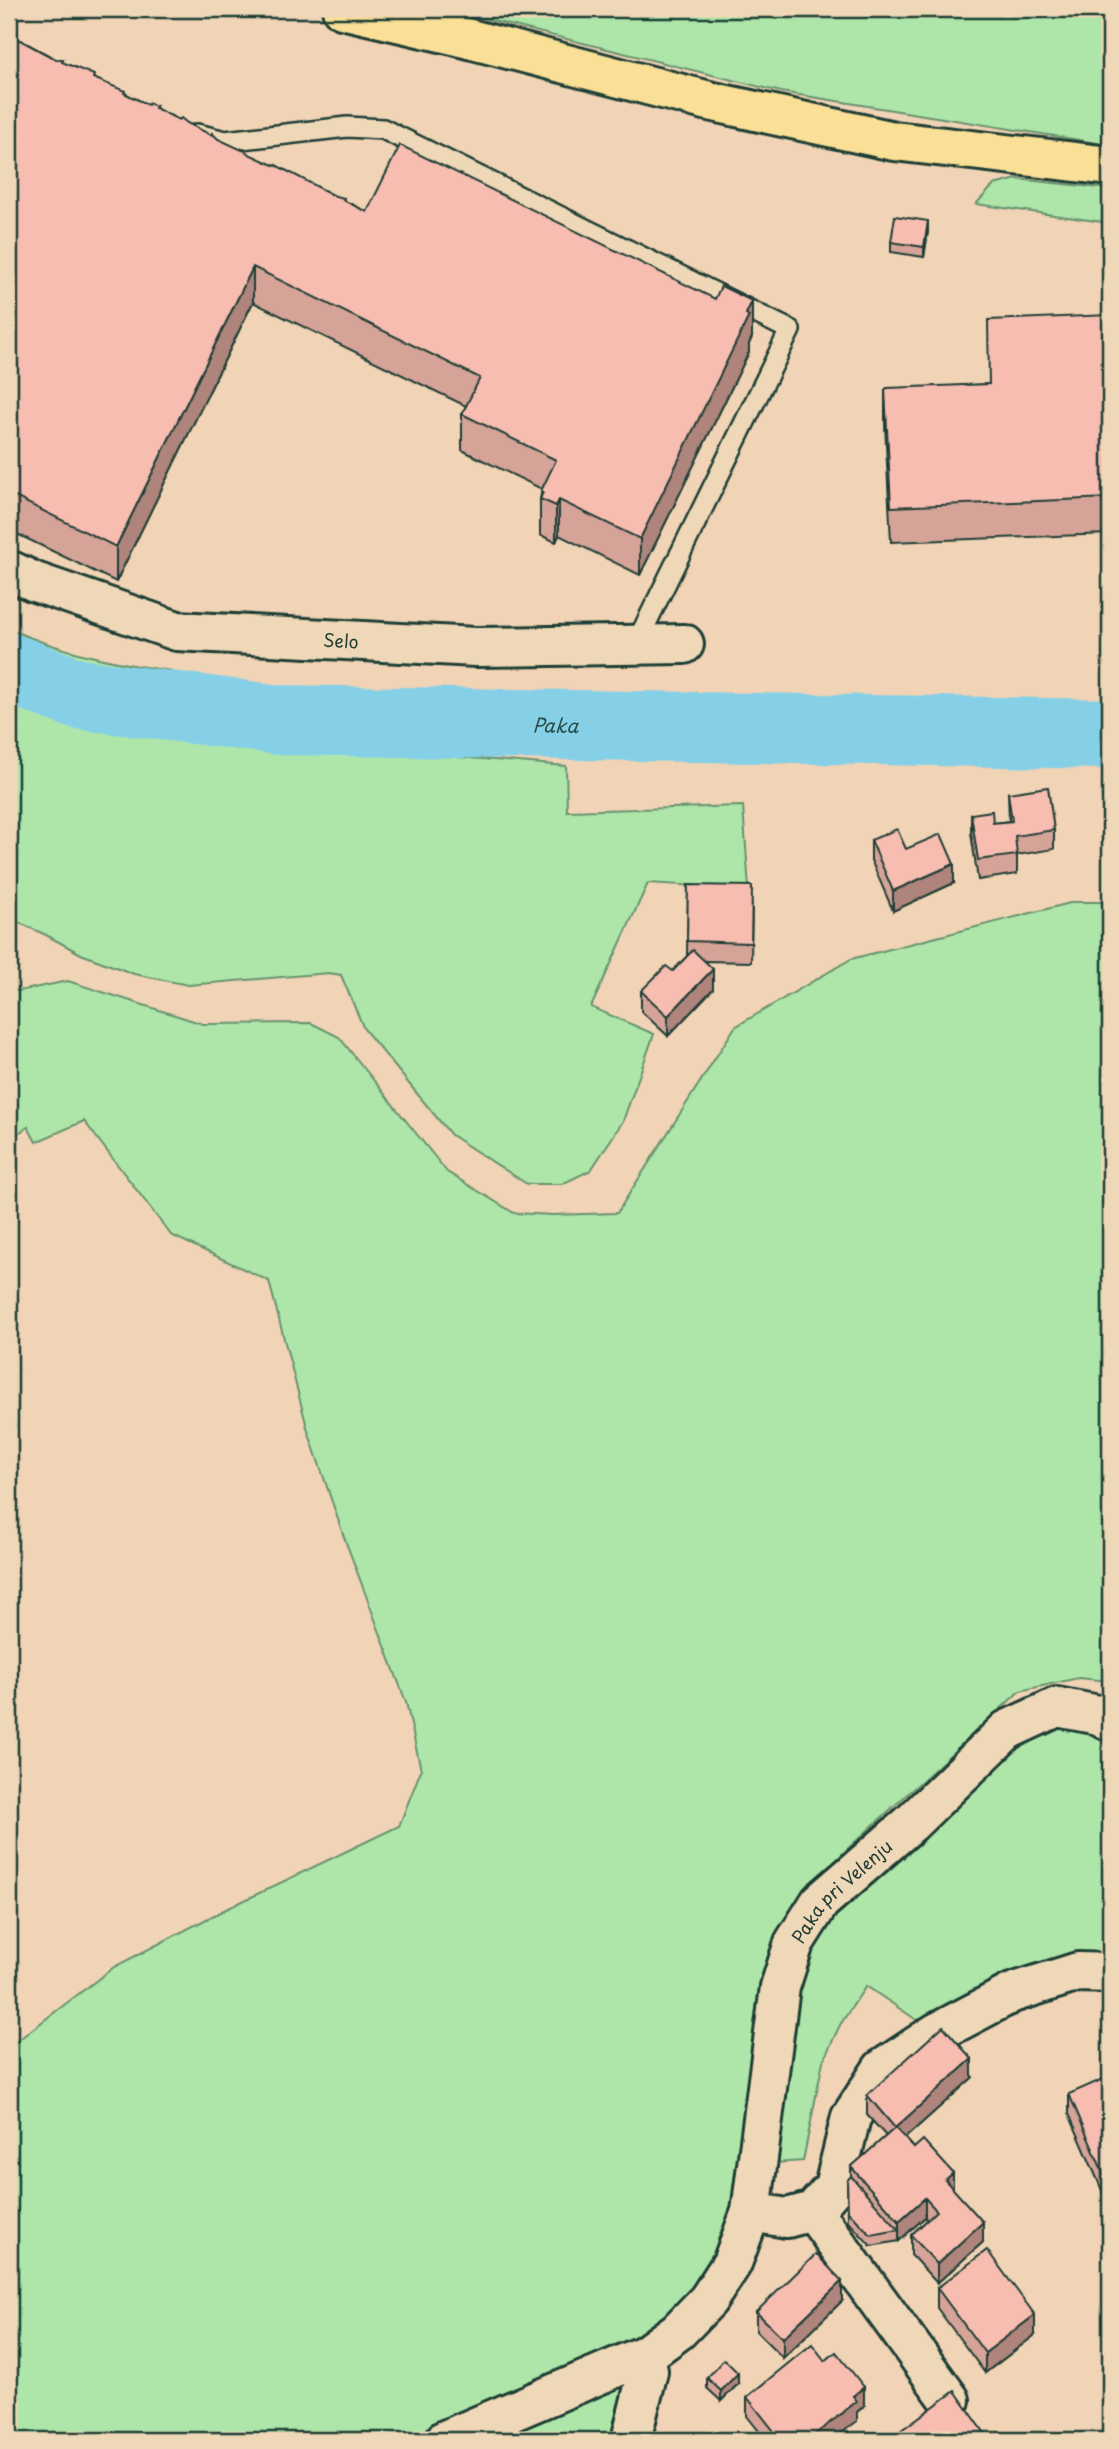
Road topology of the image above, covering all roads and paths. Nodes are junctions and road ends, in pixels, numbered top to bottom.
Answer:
1 (342, 9) edge
2 (177, 128) edge
3 (1110, 166) edge
4 (9, 570) edge
5 (684, 643) dead end
6 (636, 645) junction
7 (1110, 1721) edge
8 (1110, 1973) edge
9 (751, 2211) junction
10 (813, 2211) junction
11 (645, 2354) junction
12 (950, 2400) edge
13 (445, 2440) edge
14 (631, 2440) edge

1 - 3 main road
2 - 6 lane
4 - 6 street, Selo
5 - 6 street, Selo
7 - 9 street, Paka pri Velenju
8 - 10 street
9 - 10 street
9 - 11 street, Paka pri Velenju
10 - 12 street
11 - 13 street, Paka pri Velenju
11 - 14 street

